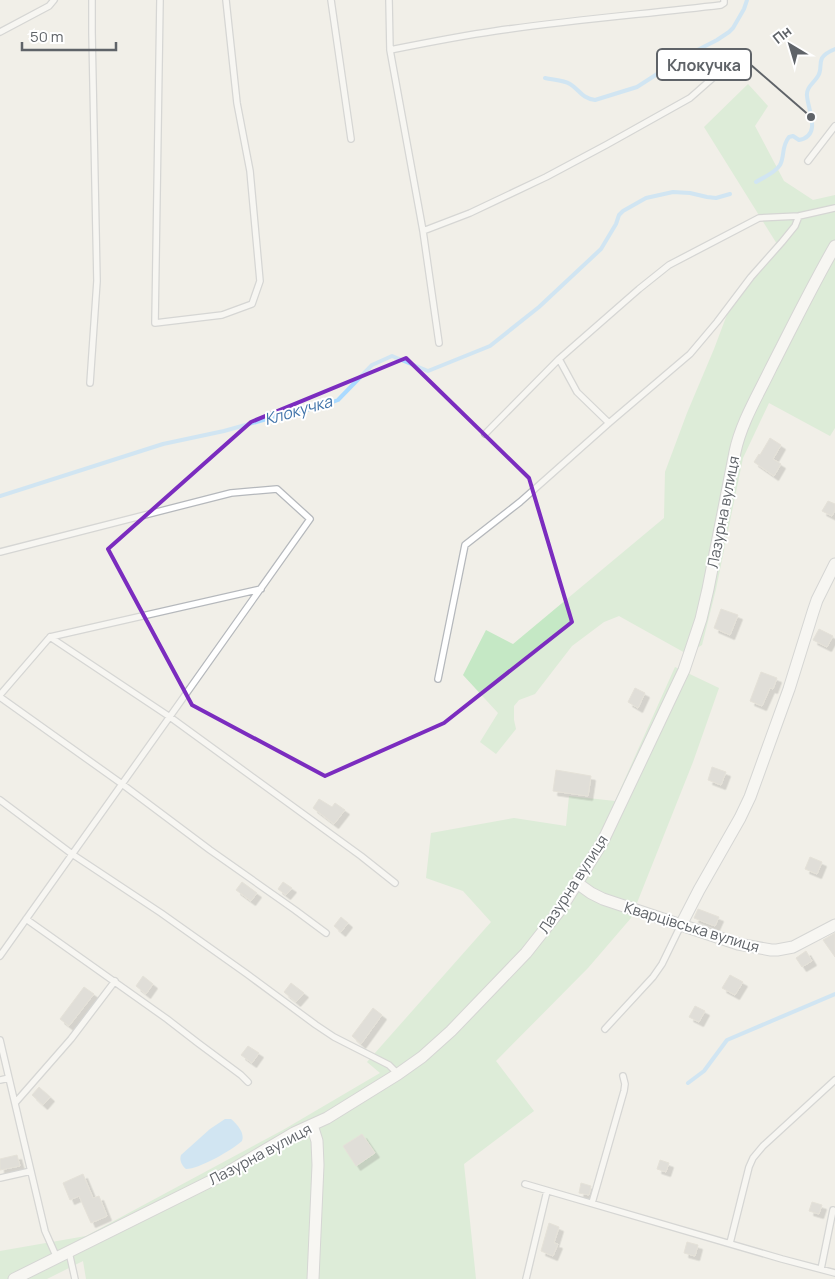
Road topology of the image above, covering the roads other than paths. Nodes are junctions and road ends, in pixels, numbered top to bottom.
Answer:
1 (54, 0) edge
2 (92, 0) edge
3 (160, 0) edge
4 (226, 0) edge
5 (330, 0) edge
6 (389, 0) edge
7 (724, 0) edge
8 (0, 32) edge
9 (390, 50) junction
10 (723, 69) dead end
11 (835, 126) edge
12 (351, 139) dead end
13 (808, 160) dead end
14 (835, 208) edge
15 (799, 216) junction
16 (423, 231) junction
17 (835, 246) edge
18 (439, 343) dead end
19 (558, 359) junction
20 (90, 383) dead end
21 (609, 424) junction
22 (485, 434) dead end
23 (0, 552) edge
24 (835, 564) edge
25 (261, 589) junction
26 (50, 637) junction
27 (438, 679) dead end
28 (0, 696) edge
29 (170, 717) junction
30 (122, 784) junction
31 (0, 800) edge
32 (72, 854) junction
33 (395, 883) dead end
34 (577, 883) junction
35 (26, 919) junction
36 (681, 925) junction
37 (835, 925) edge
38 (326, 933) dead end
39 (0, 956) edge
40 (115, 982) junction
41 (605, 1029) dead end
42 (0, 1040) edge
43 (398, 1074) junction
44 (623, 1076) dead end
45 (9, 1078) junction
46 (0, 1080) edge
47 (835, 1080) edge
48 (248, 1082) dead end
49 (15, 1103) junction
50 (312, 1125) junction
51 (31, 1171) junction
52 (0, 1178) edge
53 (525, 1184) dead end
54 (548, 1191) junction
55 (592, 1203) junction
56 (833, 1210) dead end
57 (730, 1243) junction
58 (69, 1252) junction
59 (57, 1258) junction
60 (821, 1269) junction
61 (835, 1273) edge
62 (14, 1279) edge
63 (75, 1279) edge
64 (314, 1279) edge
65 (527, 1279) edge

1 - 8 lane
2 - 20 lane
3 - 4 lane
5 - 12 lane
6 - 9 lane
7 - 9 lane
9 - 16 lane
10 - 16 lane
11 - 13 lane
14 - 15 lane
15 - 19 lane
15 - 21 lane
16 - 18 lane
17 - 34 street, Лазурна вулиця
19 - 21 lane
19 - 22 lane
21 - 27 lane
23 - 25 lane
24 - 36 street
25 - 26 lane
25 - 29 lane
26 - 28 lane
26 - 29 lane
28 - 30 lane
29 - 30 lane
29 - 33 lane
30 - 32 lane
30 - 38 lane
31 - 32 lane
32 - 35 lane
32 - 43 lane
34 - 36 street, Кварцівська вулиця
34 - 43 street, Лазурна вулиця
35 - 39 lane
35 - 40 lane
36 - 37 street, Кварцівська вулиця
36 - 41 lane
40 - 48 lane
40 - 49 lane
42 - 45 lane
43 - 50 street, Лазурна вулиця
44 - 55 lane
45 - 46 lane
45 - 49 lane
47 - 57 lane
49 - 51 lane
50 - 58 street, Лазурна вулиця
50 - 64 street
51 - 52 lane
51 - 59 lane
53 - 54 lane
54 - 55 lane
54 - 65 lane
55 - 57 lane
56 - 60 lane
57 - 60 lane
58 - 59 street, Лазурна вулиця
58 - 63 lane
59 - 62 street, Лазурна вулиця
60 - 61 lane

